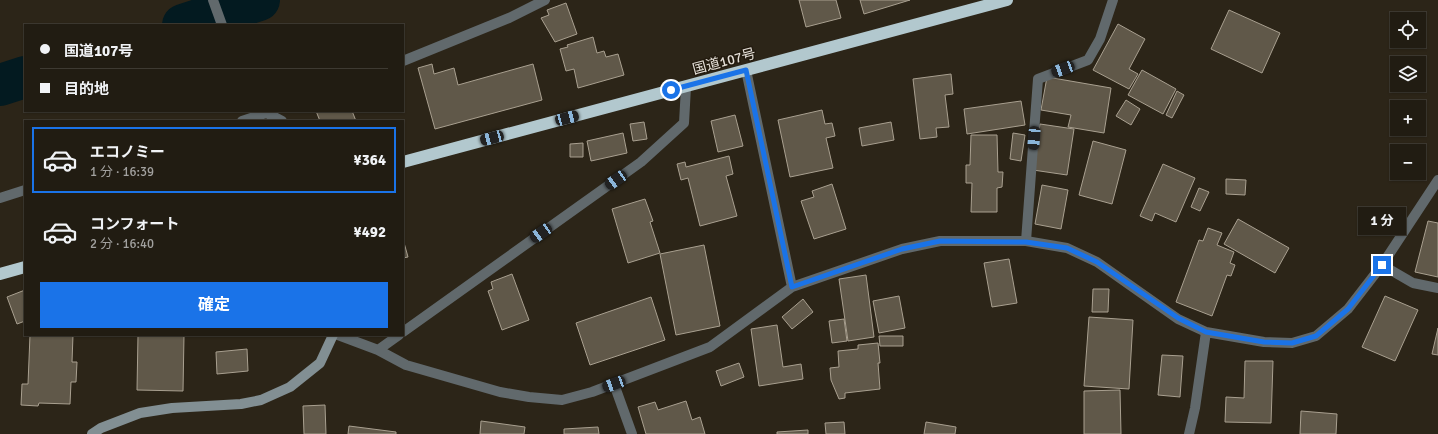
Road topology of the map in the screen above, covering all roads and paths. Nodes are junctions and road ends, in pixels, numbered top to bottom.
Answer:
1 (213, 0) edge
2 (545, 0) edge
3 (1007, 0) edge
4 (1113, 0) edge
5 (222, 24) edge
6 (404, 61) edge
7 (746, 70) junction
8 (686, 86) junction
9 (267, 112) edge
10 (245, 120) edge
11 (280, 120) edge
12 (404, 162) edge
13 (1438, 180) edge
14 (24, 190) edge
15 (0, 198) edge
16 (1026, 242) junction
17 (1382, 265) junction
18 (24, 267) edge
19 (0, 274) edge
20 (792, 287) junction
21 (1438, 288) edge
22 (404, 331) edge
23 (1206, 332) junction
24 (333, 336) edge
25 (341, 336) edge
26 (398, 336) edge
27 (378, 350) junction
28 (614, 384) junction
29 (92, 434) edge
30 (632, 434) edge
31 (1189, 434) edge

1 - 5 street
2 - 6 street
3 - 7 highway, 国道107号
4 - 16 street
7 - 8 highway, 国道107号
7 - 20 street
8 - 12 highway, 国道107号
8 - 22 street
9 - 10 street
9 - 11 street
13 - 17 street
14 - 15 street
16 - 20 street
16 - 23 street
17 - 21 street
17 - 23 street
18 - 19 highway
20 - 28 street
23 - 31 street
24 - 29 street
25 - 27 street
26 - 27 street
27 - 28 street
28 - 30 street

